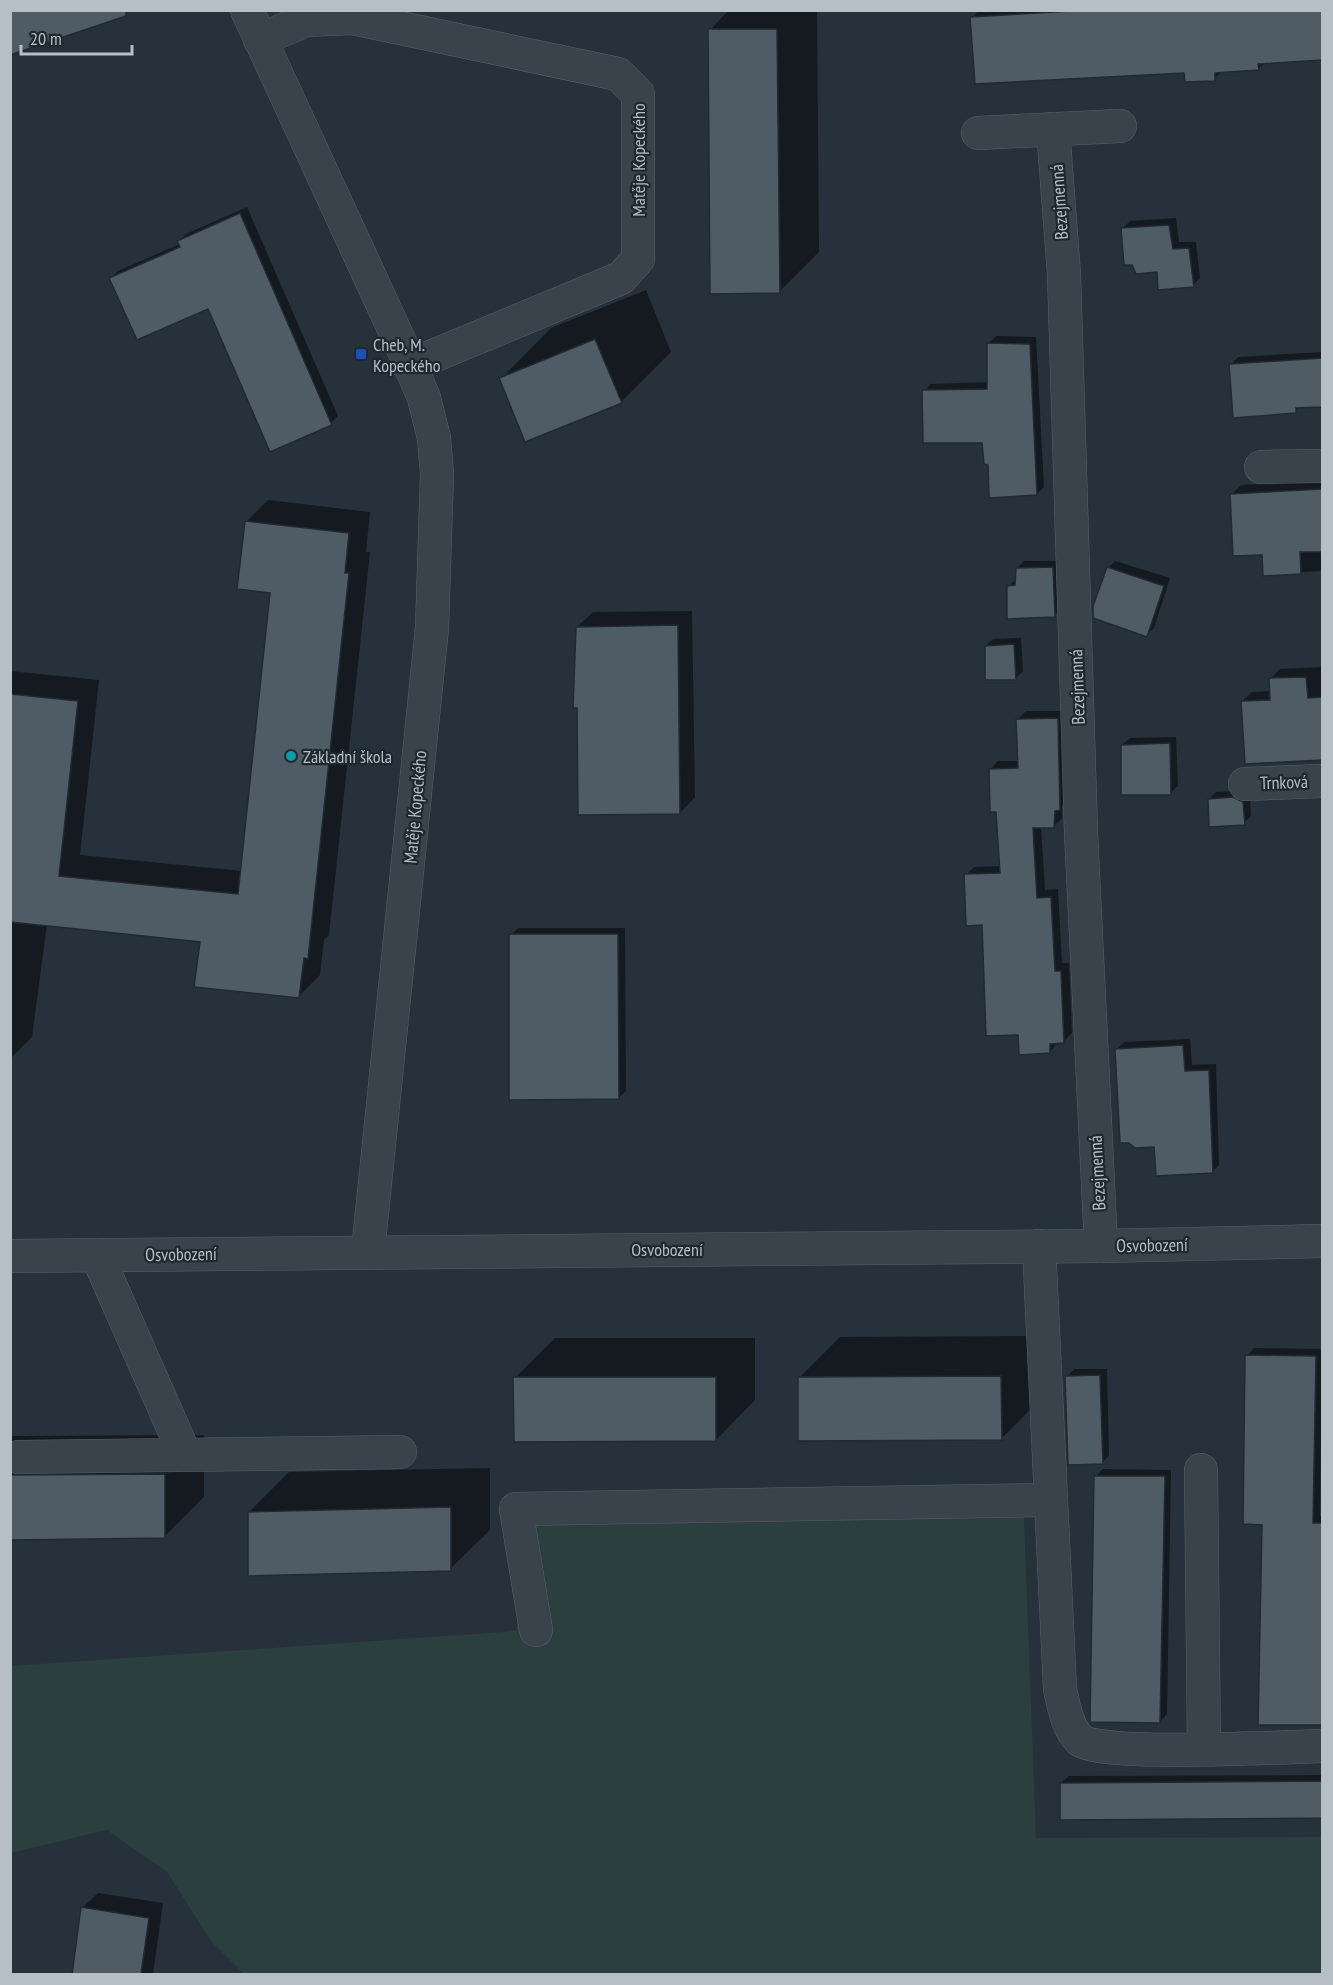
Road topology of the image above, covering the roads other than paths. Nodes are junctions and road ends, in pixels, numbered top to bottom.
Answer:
1 (246, 10) edge
2 (326, 15) edge
3 (260, 40) junction
4 (1120, 126) dead end
5 (1053, 129) junction
6 (978, 133) dead end
7 (409, 366) junction
8 (1323, 466) edge
9 (1261, 467) dead end
10 (1323, 781) edge
11 (1245, 784) dead end
12 (1323, 1241) edge
13 (1039, 1246) junction
14 (1101, 1246) junction
15 (368, 1251) junction
16 (97, 1255) junction
17 (10, 1256) edge
18 (400, 1452) dead end
19 (185, 1455) junction
20 (18, 1457) dead end
21 (1201, 1470) dead end
22 (1051, 1500) junction
23 (536, 1630) dead end
24 (1323, 1746) edge
25 (1204, 1749) junction

1 - 3 street, Matěje Kopeckého
2 - 3 street, Matěje Kopeckého
2 - 7 street, Matěje Kopeckého
3 - 7 street, Matěje Kopeckého
4 - 5 street
5 - 6 street
5 - 14 street, Bezejmenná
7 - 15 street, Matěje Kopeckého
8 - 9 street
10 - 11 street, Trnková
12 - 14 street, Osvobození
13 - 14 street, Osvobození
13 - 15 street, Osvobození
13 - 22 street
15 - 16 street, Osvobození
16 - 17 street, Osvobození
16 - 19 street
18 - 19 street
19 - 20 street
21 - 25 street
22 - 23 street
22 - 25 street
24 - 25 street

